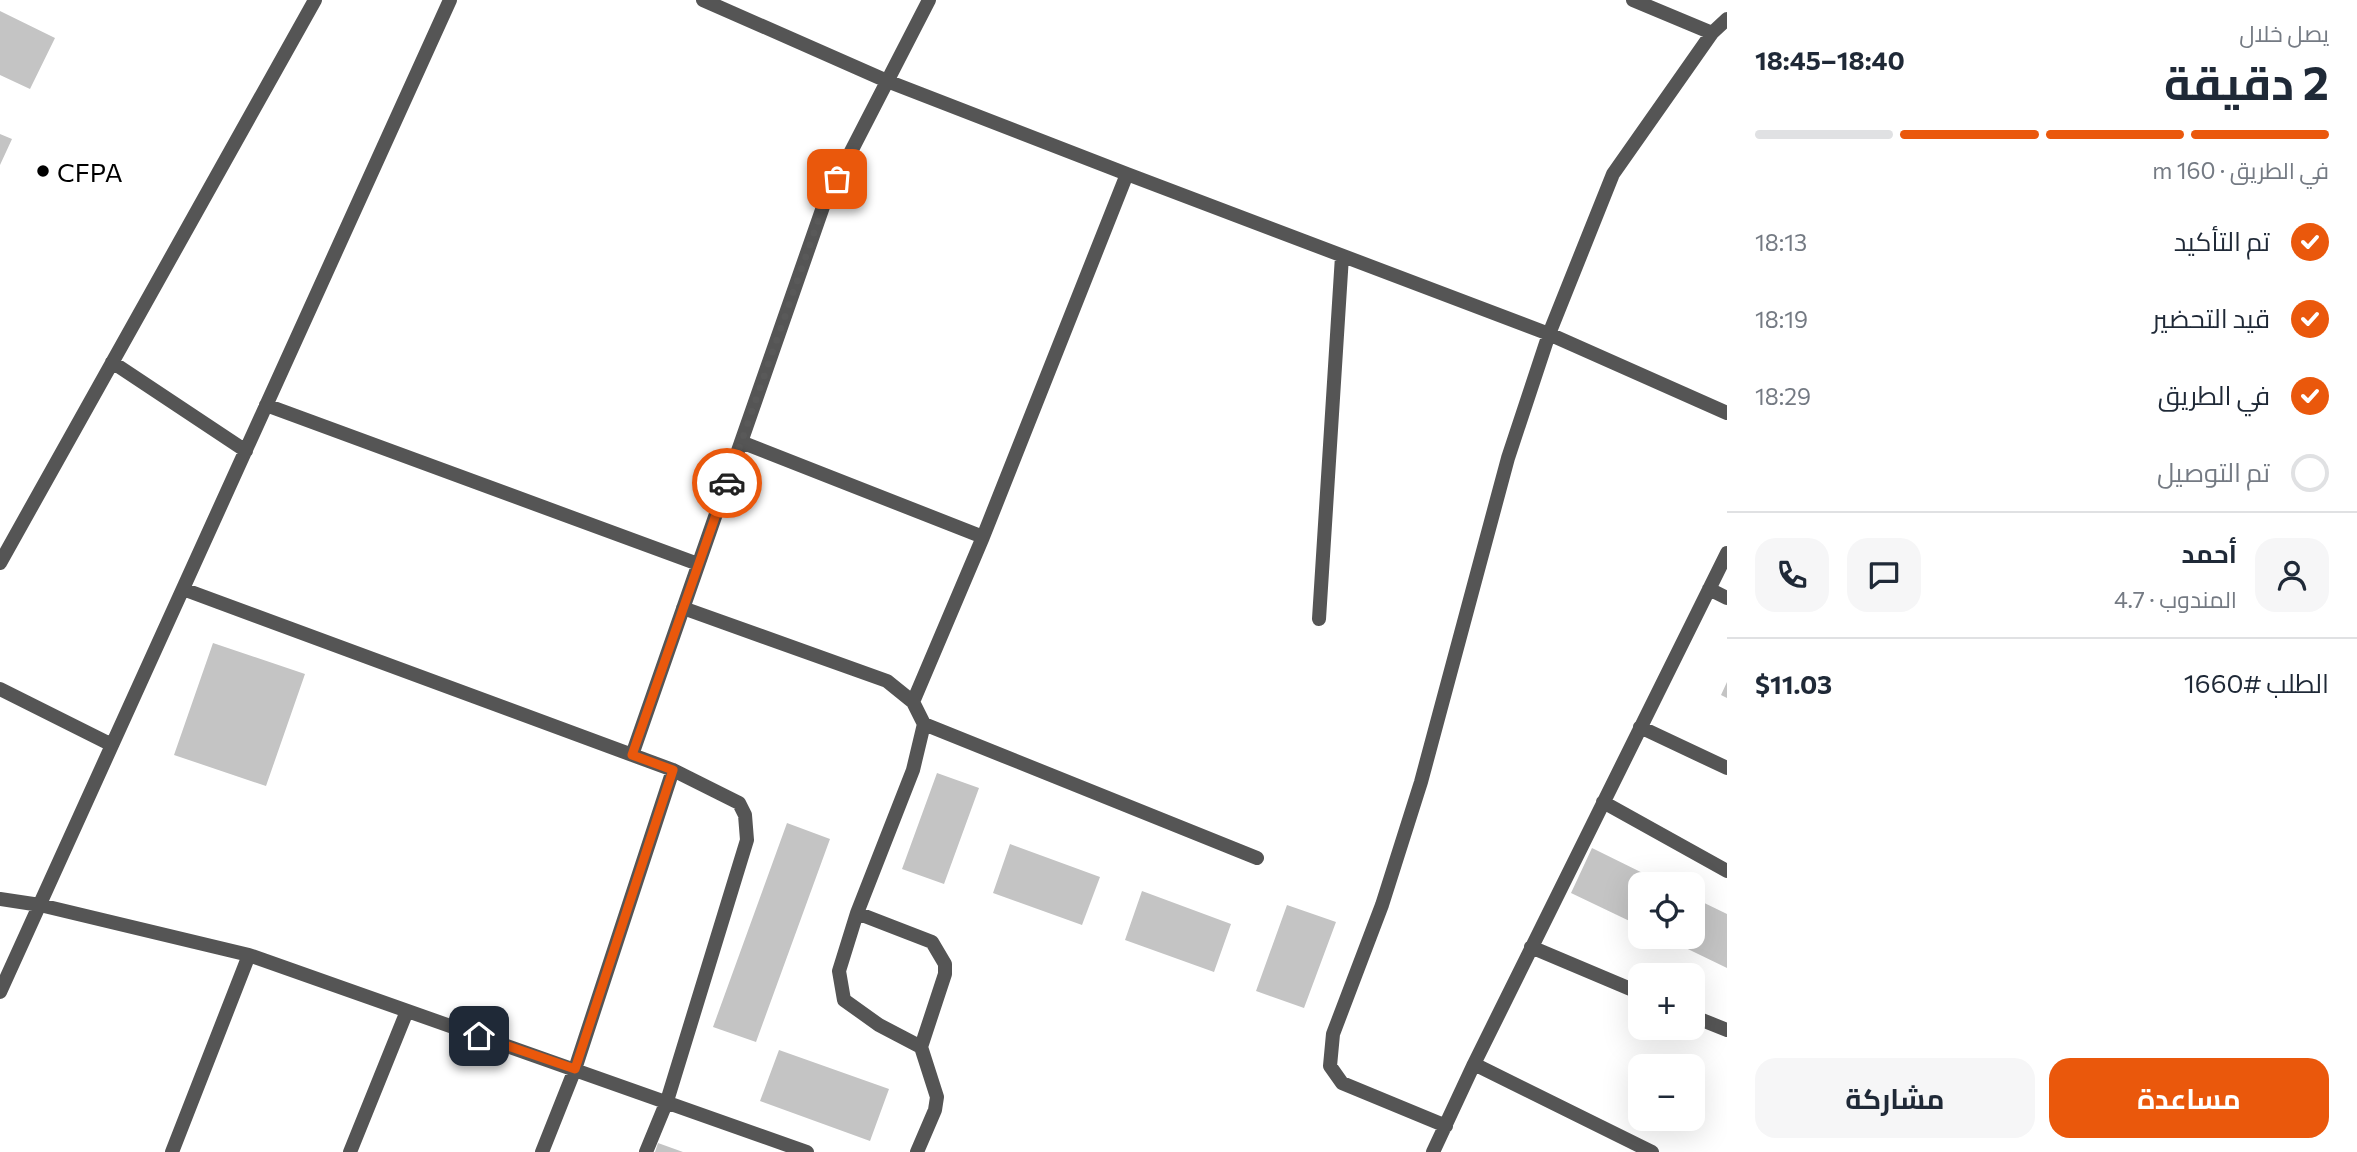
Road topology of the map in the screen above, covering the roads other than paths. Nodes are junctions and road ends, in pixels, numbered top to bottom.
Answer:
1 (315, 0) edge
2 (450, 0) edge
3 (703, 0) edge
4 (929, 0) edge
5 (1633, 0) edge
6 (1727, 19) edge
7 (1712, 33) junction
8 (887, 80) junction
9 (1127, 174) junction
10 (1342, 256) junction
11 (1549, 334) junction
12 (112, 362) junction
13 (266, 405) junction
14 (1727, 413) edge
15 (741, 442) junction
16 (246, 451) junction
17 (983, 537) junction
18 (1727, 553) edge
19 (0, 563) edge
20 (698, 564) junction
21 (183, 589) junction
22 (1709, 589) junction
23 (1727, 598) edge
24 (683, 608) junction
25 (1319, 618) dead end
26 (0, 689) edge
27 (913, 702) junction
28 (924, 724) junction
29 (1640, 727) junction
30 (112, 745) junction
31 (632, 755) junction
32 (1727, 768) edge
33 (673, 770) junction
34 (1603, 802) junction
35 (1257, 858) dead end
36 (1727, 871) edge
37 (0, 899) edge
38 (40, 905) junction
39 (857, 913) junction
40 (1531, 947) junction
41 (248, 955) junction
42 (1628, 988) edge
43 (0, 992) edge
44 (407, 1011) junction
45 (1705, 1021) edge
46 (1727, 1030) edge
47 (921, 1046) junction
48 (1474, 1064) junction
49 (575, 1069) junction
50 (667, 1101) junction
51 (1446, 1126) junction
52 (172, 1152) edge
53 (350, 1152) edge
54 (542, 1152) edge
55 (646, 1152) edge
56 (807, 1152) edge
57 (917, 1152) edge
58 (1433, 1152) edge
59 (1652, 1152) edge

1 - 12 street
2 - 13 street
3 - 8 street
4 - 8 street
5 - 7 street
6 - 7 street
7 - 11 street
8 - 9 street
8 - 15 street
9 - 10 street
9 - 17 street
10 - 11 street
10 - 25 street
11 - 14 street
11 - 51 street
12 - 16 street
12 - 19 street
13 - 16 street
13 - 20 street
15 - 17 street
15 - 20 street
16 - 21 street
17 - 27 street
18 - 22 street
20 - 24 street
21 - 30 street
21 - 31 street
22 - 23 street
22 - 29 street
24 - 27 street
24 - 31 street
26 - 30 street
27 - 28 street
28 - 35 street
28 - 39 street
29 - 32 street
29 - 34 street
30 - 38 street
31 - 33 street
33 - 49 street
33 - 50 street
34 - 36 street
34 - 40 street
37 - 38 street
38 - 41 street
38 - 43 street
39 - 47 street
39 - 47 street
40 - 42 street
40 - 48 street
41 - 44 street
41 - 52 street
44 - 49 street
44 - 53 street
45 - 46 street
47 - 57 street
48 - 51 street
48 - 59 street
49 - 50 street
49 - 54 street
50 - 55 street
50 - 56 street
51 - 58 street

